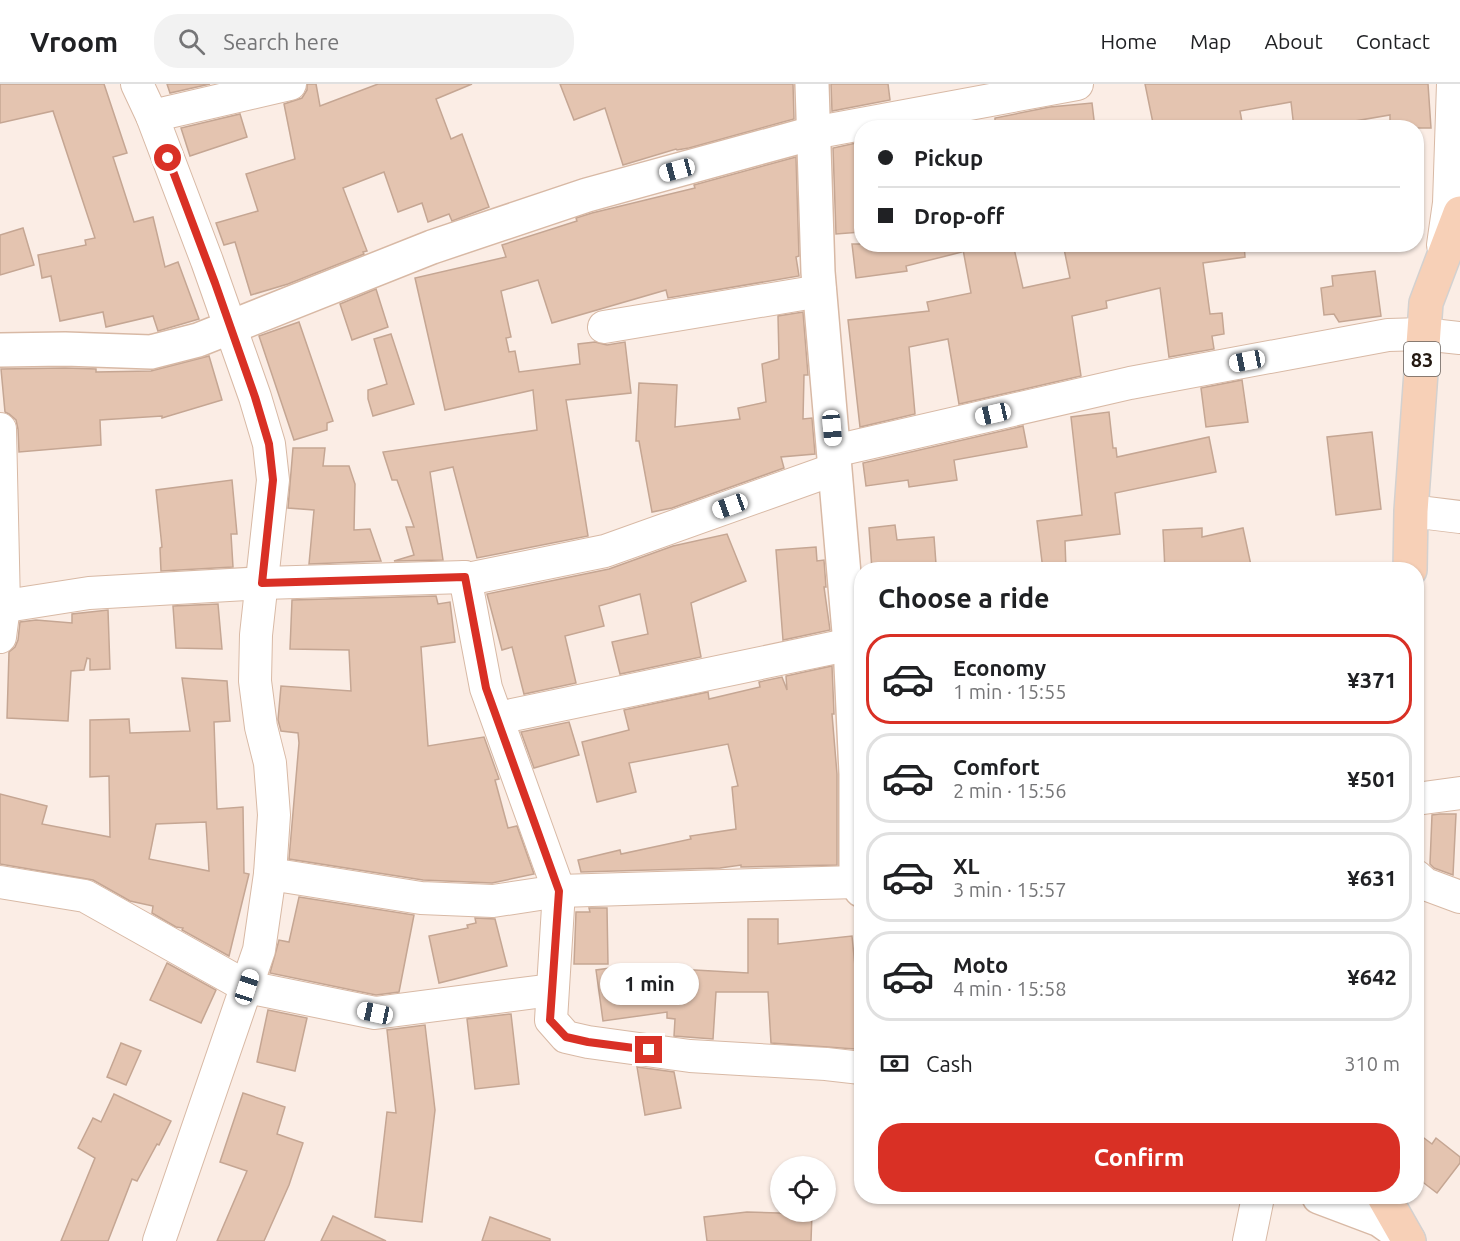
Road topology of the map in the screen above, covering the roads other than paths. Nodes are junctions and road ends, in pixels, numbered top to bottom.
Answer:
1 (137, 84) edge
2 (290, 84) edge
3 (812, 84) edge
4 (1077, 84) edge
5 (1453, 84) edge
6 (152, 116) junction
7 (883, 120) edge
8 (854, 125) edge
9 (813, 133) junction
10 (1460, 213) edge
11 (1442, 260) junction
12 (820, 291) junction
13 (230, 326) junction
14 (604, 327) dead end
15 (1423, 334) junction
16 (1460, 338) edge
17 (0, 350) edge
18 (0, 429) edge
19 (834, 460) junction
20 (1411, 511) junction
21 (1460, 517) edge
22 (1410, 562) edge
23 (465, 577) junction
24 (262, 583) junction
25 (2, 606) edge
26 (854, 626) edge
27 (0, 637) edge
28 (854, 643) edge
29 (498, 718) junction
30 (1460, 793) edge
31 (1424, 798) edge
32 (270, 874) junction
33 (0, 882) edge
34 (1424, 883) edge
35 (854, 886) edge
36 (559, 891) junction
37 (1460, 897) edge
38 (247, 987) junction
39 (552, 990) junction
40 (854, 1067) edge
41 (1257, 1204) edge
42 (1338, 1204) edge
43 (1388, 1204) edge
44 (1408, 1240) edge
45 (159, 1241) edge
46 (1249, 1241) edge

1 - 6 street
2 - 6 street
3 - 9 street
4 - 7 street
5 - 11 street
6 - 13 street
8 - 9 street
9 - 12 street
9 - 13 street
10 - 11 main road, 83
11 - 15 main road, 83
12 - 14 street
12 - 19 street
13 - 17 street
13 - 24 street
15 - 16 street
15 - 19 street
15 - 20 main road, 83
18 - 25 street
19 - 23 street
19 - 26 street
20 - 21 street
20 - 22 main road, 83
23 - 24 street
23 - 29 street
24 - 25 street
24 - 32 street
25 - 27 street
28 - 29 street
29 - 36 street
30 - 31 street
32 - 36 street
32 - 38 street
33 - 38 street
34 - 37 street
35 - 36 street
36 - 39 street
38 - 39 street
38 - 45 street
39 - 40 street
41 - 46 street
42 - 44 street
43 - 44 main road

